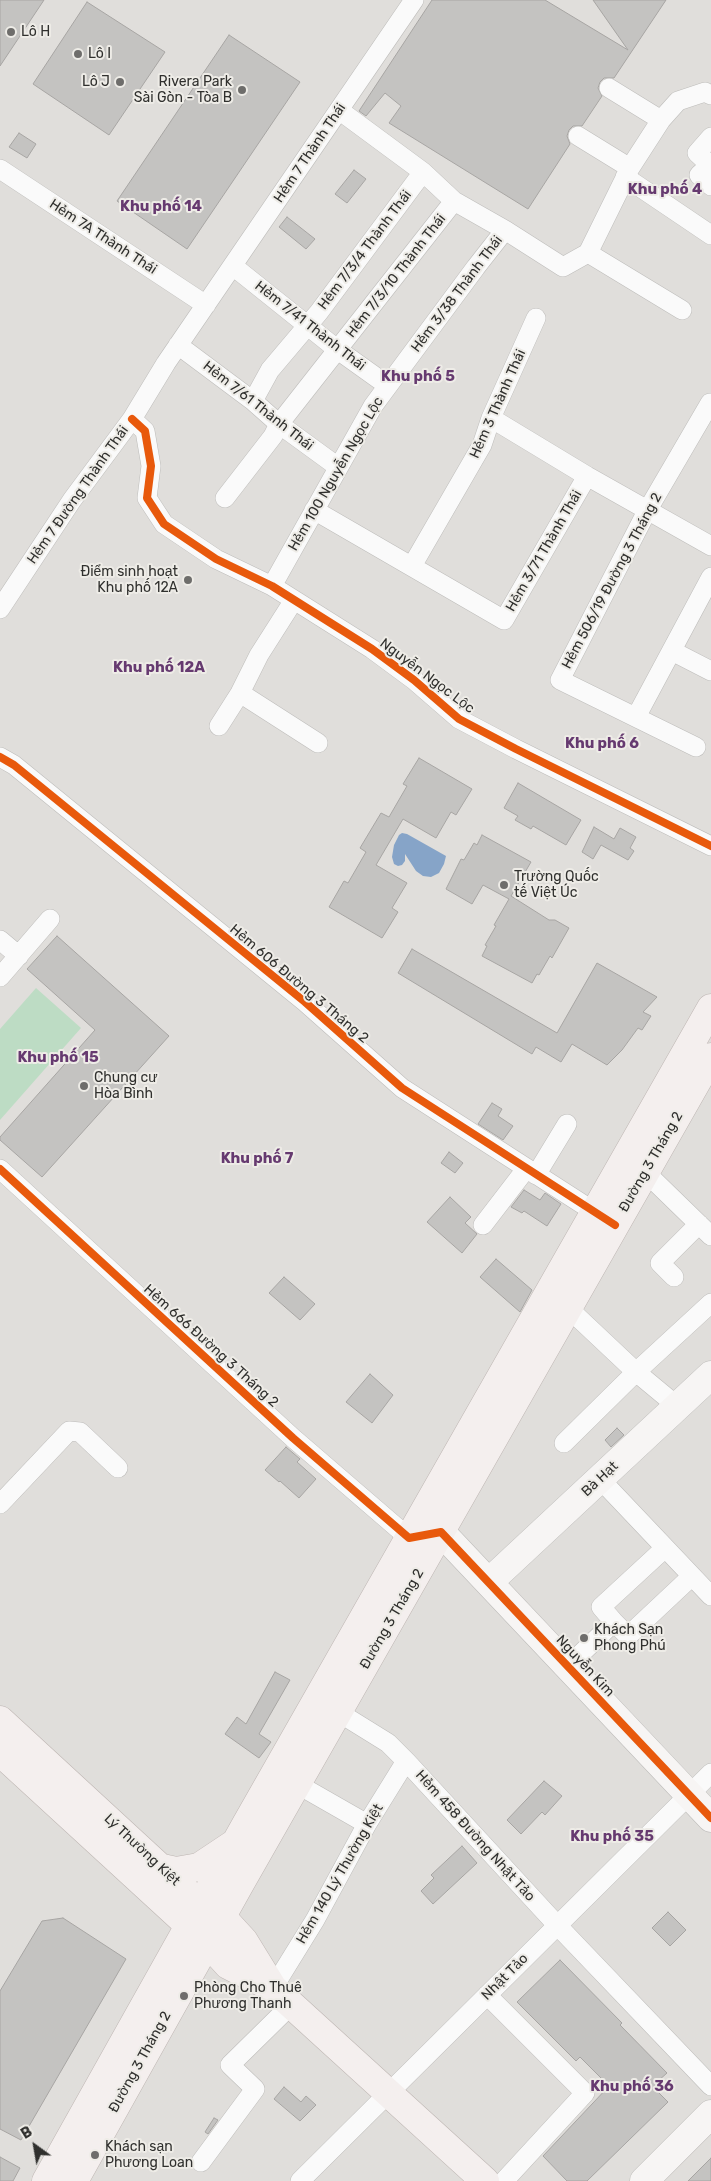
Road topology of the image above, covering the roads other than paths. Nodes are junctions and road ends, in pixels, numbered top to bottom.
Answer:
1 (414, 0) edge
2 (609, 88) dead end
3 (711, 96) edge
4 (339, 110) junction
5 (661, 120) junction
6 (578, 136) dead end
7 (711, 137) edge
8 (0, 169) edge
9 (423, 172) junction
10 (628, 173) junction
11 (711, 186) edge
12 (454, 201) junction
13 (505, 230) junction
14 (711, 236) edge
15 (588, 253) junction
16 (233, 266) junction
17 (206, 305) junction
18 (682, 310) dead end
19 (536, 318) dead end
20 (307, 326) junction
21 (178, 345) junction
22 (338, 350) junction
23 (404, 364) joint
24 (388, 385) junction
25 (253, 401) junction
26 (710, 403) edge
27 (491, 418) junction
28 (132, 419) junction
29 (279, 424) junction
30 (338, 467) junction
31 (587, 476) junction
32 (225, 498) dead end
33 (314, 510) junction
34 (647, 511) junction
35 (711, 546) edge
36 (412, 566) junction
37 (711, 577) edge
38 (272, 586) junction
39 (294, 600) junction
40 (0, 609) edge
41 (672, 651) junction
42 (711, 671) edge
43 (240, 693) junction
44 (636, 717) junction
45 (219, 726) dead end
46 (318, 743) dead end
47 (696, 747) dead end
48 (0, 757) edge
49 (711, 846) edge
50 (50, 919) dead end
51 (0, 940) edge
52 (18, 956) junction
53 (0, 977) edge
54 (711, 1008) edge
55 (711, 1057) edge
56 (567, 1124) dead end
57 (637, 1164) junction
58 (0, 1169) edge
59 (531, 1172) junction
60 (605, 1219) junction
61 (483, 1226) dead end
62 (705, 1230) edge
63 (674, 1277) dead end
64 (711, 1303) edge
65 (568, 1308) junction
66 (636, 1372) junction
67 (711, 1375) edge
68 (677, 1406) junction
69 (564, 1443) dead end
70 (118, 1468) dead end
71 (600, 1479) junction
72 (0, 1504) edge
73 (442, 1532) junction
74 (409, 1538) junction
75 (665, 1548) junction
76 (692, 1576) junction
77 (489, 1582) junction
78 (711, 1596) edge
79 (614, 1622) junction
80 (568, 1666) junction
81 (338, 1712) junction
82 (0, 1720) edge
83 (0, 1752) edge
84 (400, 1755) junction
85 (711, 1773) edge
86 (284, 1783) junction
87 (689, 1794) junction
88 (711, 1818) edge
89 (367, 1824) junction
90 (237, 1841) junction
91 (162, 1868) junction
92 (163, 1902) junction
93 (212, 1909) junction
94 (557, 1925) junction
95 (198, 1934) junction
96 (180, 1966) junction
97 (240, 1973) junction
98 (487, 1995) junction
99 (282, 1996) junction
100 (711, 2086) edge
101 (389, 2093) junction
102 (711, 2114) edge
103 (201, 2162) dead end
104 (46, 2181) edge
105 (74, 2181) edge
106 (300, 2181) edge
107 (485, 2181) edge
108 (504, 2181) edge
109 (644, 2181) edge

1 - 4 street, Hẻm 7 Thành Thái
2 - 5 street
3 - 5 street
4 - 9 street
4 - 16 street, Hẻm 7 Thành Thái
5 - 10 street
6 - 10 street
7 - 11 street
8 - 17 street, Hẻm 7A Thành Thái
9 - 12 street
9 - 20 street, Hẻm 7/3/4 Thành Thái
10 - 14 street
10 - 15 street
12 - 13 street
12 - 22 street, Hẻm 7/3/10 Thành Thái
13 - 15 street, Hẻm 3/38 Thành Thái
13 - 23 street, Hẻm 3/38 Thành Thái
15 - 18 street
16 - 17 street, Hẻm 7 Thành Thái
16 - 20 street, Hẻm 7/41 Thành Thái
17 - 21 street, Hẻm 7 Đường Thành Thái
19 - 27 street, Hẻm 3 Thành Thái
20 - 22 street, Hẻm 7/41 Thành Thái
20 - 25 street, Hẻm 7/3/4 Thành Thái
21 - 25 street, Hẻm 7/61 Thành Thái
21 - 28 street, Hẻm 7 Đường Thành Thái
22 - 24 street, Hẻm 7/41 Thành Thái
22 - 29 street, Hẻm 7/3/10 Thành Thái
23 - 24 street, Hẻm 100 Nguyễn Ngọc Lộc
24 - 30 street, Hẻm 100 Nguyễn Ngọc Lộc
25 - 29 street, Hẻm 7/61 Thành Thái
26 - 34 street, Hẻm 506/19 Đường 3 Tháng 2
27 - 31 street, Hẻm 3/71 Thành Thái
27 - 36 street, Hẻm 3 Thành Thái
28 - 38 street, Nguyễn Ngọc Lộc
28 - 40 street, Hẻm 7 Đường Thành Thái
29 - 30 street, Hẻm 7/61 Thành Thái
29 - 32 street, Hẻm 7/3/10 Thành Thái
30 - 33 street, Hẻm 100 Nguyễn Ngọc Lộc
31 - 34 street
31 - 36 street, Hẻm 3/71 Thành Thái
33 - 36 street
33 - 38 street, Hẻm 100 Nguyễn Ngọc Lộc
34 - 35 street
34 - 44 street, Hẻm 506/19 Đường 3 Tháng 2
37 - 41 street
38 - 39 street, Nguyễn Ngọc Lộc
39 - 43 street
39 - 49 street, Nguyễn Ngọc Lộc
41 - 42 street
41 - 44 street
43 - 45 street
43 - 46 street
44 - 47 street, Hẻm 506/19 Đường 3 Tháng 2
48 - 59 street, Hẻm 606 Đường 3 Tháng 2
50 - 52 street
51 - 52 street
52 - 53 street
54 - 57 main road, Đường 3 Tháng 2
55 - 57 main road, Đường 3 Tháng 2
56 - 59 street
57 - 60 main road, Đường 3 Tháng 2
57 - 62 street
58 - 74 street, Hẻm 666 Đường 3 Tháng 2
59 - 60 street, Hẻm 606 Đường 3 Tháng 2
59 - 61 street
60 - 65 main road, Đường 3 Tháng 2
60 - 74 main road, Đường 3 Tháng 2
62 - 63 street
64 - 66 street
65 - 66 street
65 - 73 main road, Đường 3 Tháng 2
66 - 68 street
66 - 69 street
67 - 68 street, Bà Hạt
68 - 71 street, Bà Hạt
70 - 72 street
71 - 75 street
71 - 77 street, Bà Hạt
73 - 74 street
73 - 77 street, Nguyễn Kim
73 - 81 main road, Đường 3 Tháng 2
74 - 86 main road, Đường 3 Tháng 2
75 - 76 street
75 - 79 street
76 - 78 street
76 - 79 street
77 - 80 street, Nguyễn Kim
79 - 80 street
80 - 87 street, Nguyễn Kim
81 - 84 street, Hẻm 458 Đường Nhật Tảo
81 - 86 main road, Đường 3 Tháng 2
82 - 91 main road, Lý Thường Kiệt
83 - 92 main road, Lý Thường Kiệt
84 - 89 street, Hẻm 140 Lý Thường Kiệt
84 - 94 street, Hẻm 458 Đường Nhật Tảo
85 - 87 street, Nhật Tảo
86 - 89 street
86 - 90 main road, Đường 3 Tháng 2
86 - 93 main road, Đường 3 Tháng 2
87 - 88 street, Nguyễn Kim
87 - 94 street, Nhật Tảo
89 - 99 street, Hẻm 140 Lý Thường Kiệt
90 - 91 main road
90 - 93 main road, Đường 3 Tháng 2
91 - 93 main road, Lý Thường Kiệt
92 - 95 main road, Lý Thường Kiệt
92 - 96 main road
93 - 95 main road, Đường 3 Tháng 2
93 - 99 main road, Lý Thường Kiệt
94 - 98 street, Nhật Tảo
94 - 100 street, Hẻm 458 Đường Nhật Tảo
95 - 96 main road, Đường 3 Tháng 2
95 - 97 main road, Lý Thường Kiệt
96 - 97 main road
96 - 104 main road, Đường 3 Tháng 2
96 - 105 main road, Đường 3 Tháng 2
97 - 99 main road, Lý Thường Kiệt
98 - 101 street, Nhật Tảo
98 - 108 street
99 - 101 main road, Lý Thường Kiệt
99 - 103 street, Hẻm 140 Lý Thường Kiệt
101 - 106 street, Nhật Tảo
101 - 107 main road, Lý Thường Kiệt
102 - 109 street

